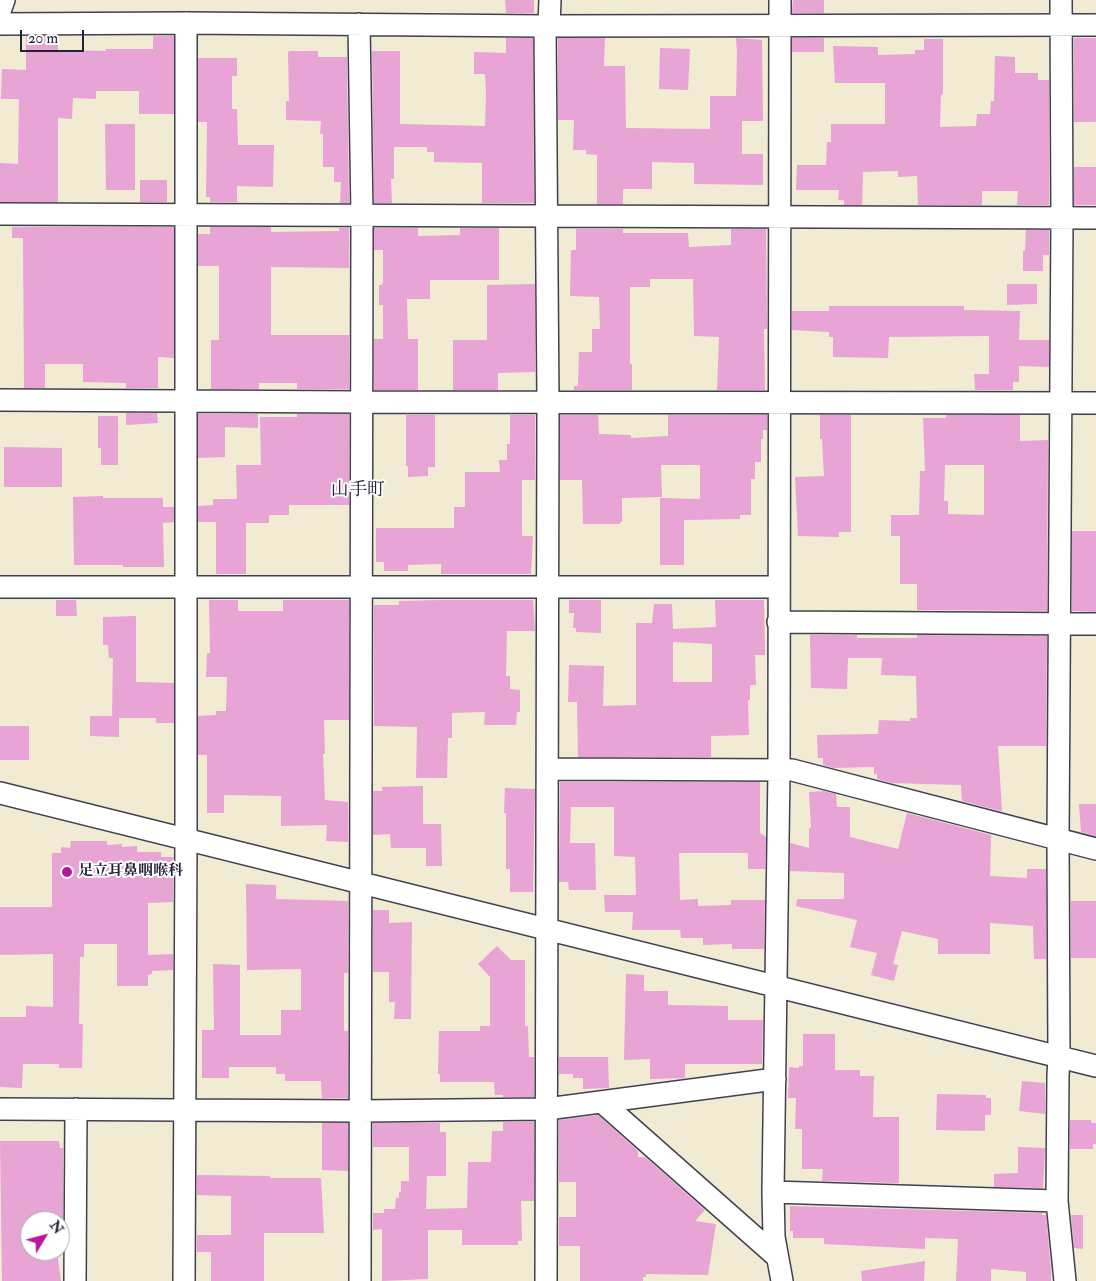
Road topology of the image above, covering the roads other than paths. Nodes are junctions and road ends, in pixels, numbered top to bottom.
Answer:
1 (550, 0) edge
2 (780, 0) edge
3 (1061, 0) edge
4 (1, 10) edge
5 (186, 22) junction
6 (359, 24) junction
7 (780, 25) junction
8 (547, 26) junction
9 (1061, 26) junction
10 (1096, 26) edge
11 (0, 214) edge
12 (185, 215) junction
13 (362, 216) junction
14 (546, 216) junction
15 (781, 216) junction
16 (1062, 218) junction
17 (1096, 218) edge
18 (0, 400) edge
19 (185, 402) junction
20 (361, 402) junction
21 (548, 402) junction
22 (779, 402) junction
23 (1060, 402) junction
24 (1096, 403) edge
25 (0, 587) edge
26 (186, 587) junction
27 (779, 587) junction
28 (360, 588) junction
29 (548, 588) junction
30 (778, 622) junction
31 (1059, 624) junction
32 (1096, 624) edge
33 (548, 769) junction
34 (778, 770) junction
35 (0, 793) edge
36 (186, 838) junction
37 (1058, 839) junction
38 (1096, 849) edge
39 (360, 882) junction
40 (546, 929) junction
41 (777, 985) junction
42 (1060, 1057) junction
43 (1096, 1066) edge
44 (775, 1079) junction
45 (603, 1103) junction
46 (0, 1109) edge
47 (76, 1109) junction
48 (547, 1109) junction
49 (185, 1110) junction
50 (361, 1111) junction
51 (773, 1192) junction
52 (1057, 1200) junction
53 (776, 1256) junction
54 (75, 1281) edge
55 (184, 1281) edge
56 (360, 1281) edge
57 (546, 1281) edge
58 (782, 1281) edge
59 (1065, 1281) edge

1 - 8 street
2 - 7 street
3 - 9 street
4 - 5 street
5 - 6 street
5 - 12 street
6 - 8 street
6 - 13 street
7 - 8 street
7 - 9 street
7 - 15 street
8 - 14 street
9 - 10 street
9 - 16 street
11 - 12 street
12 - 13 street
12 - 19 street
13 - 14 street
13 - 20 street
14 - 15 street
14 - 21 street
15 - 16 street
15 - 22 street
16 - 17 street
16 - 23 street
18 - 19 street
19 - 20 street
19 - 26 street
20 - 21 street
20 - 28 street
21 - 22 street
21 - 29 street
22 - 23 street
22 - 27 street
23 - 24 street
23 - 31 street
25 - 26 street
26 - 28 street
26 - 36 street
27 - 29 street
27 - 30 street
28 - 29 street
28 - 39 street
29 - 33 street
30 - 31 street
30 - 34 street
31 - 32 street
31 - 37 street
33 - 34 street
33 - 40 street
34 - 37 street
34 - 41 street
35 - 36 street
36 - 39 street
36 - 49 street
37 - 38 street
37 - 42 street
39 - 40 street
39 - 50 street
40 - 41 street
40 - 48 street
41 - 42 street
41 - 44 street
42 - 43 street
42 - 52 street
44 - 45 street
44 - 51 street
45 - 48 street
45 - 53 street
46 - 47 street
47 - 49 street
47 - 54 street
48 - 50 street
48 - 57 street
49 - 50 street
49 - 55 street
50 - 56 street
51 - 52 street
51 - 53 street
52 - 59 street
53 - 58 street

